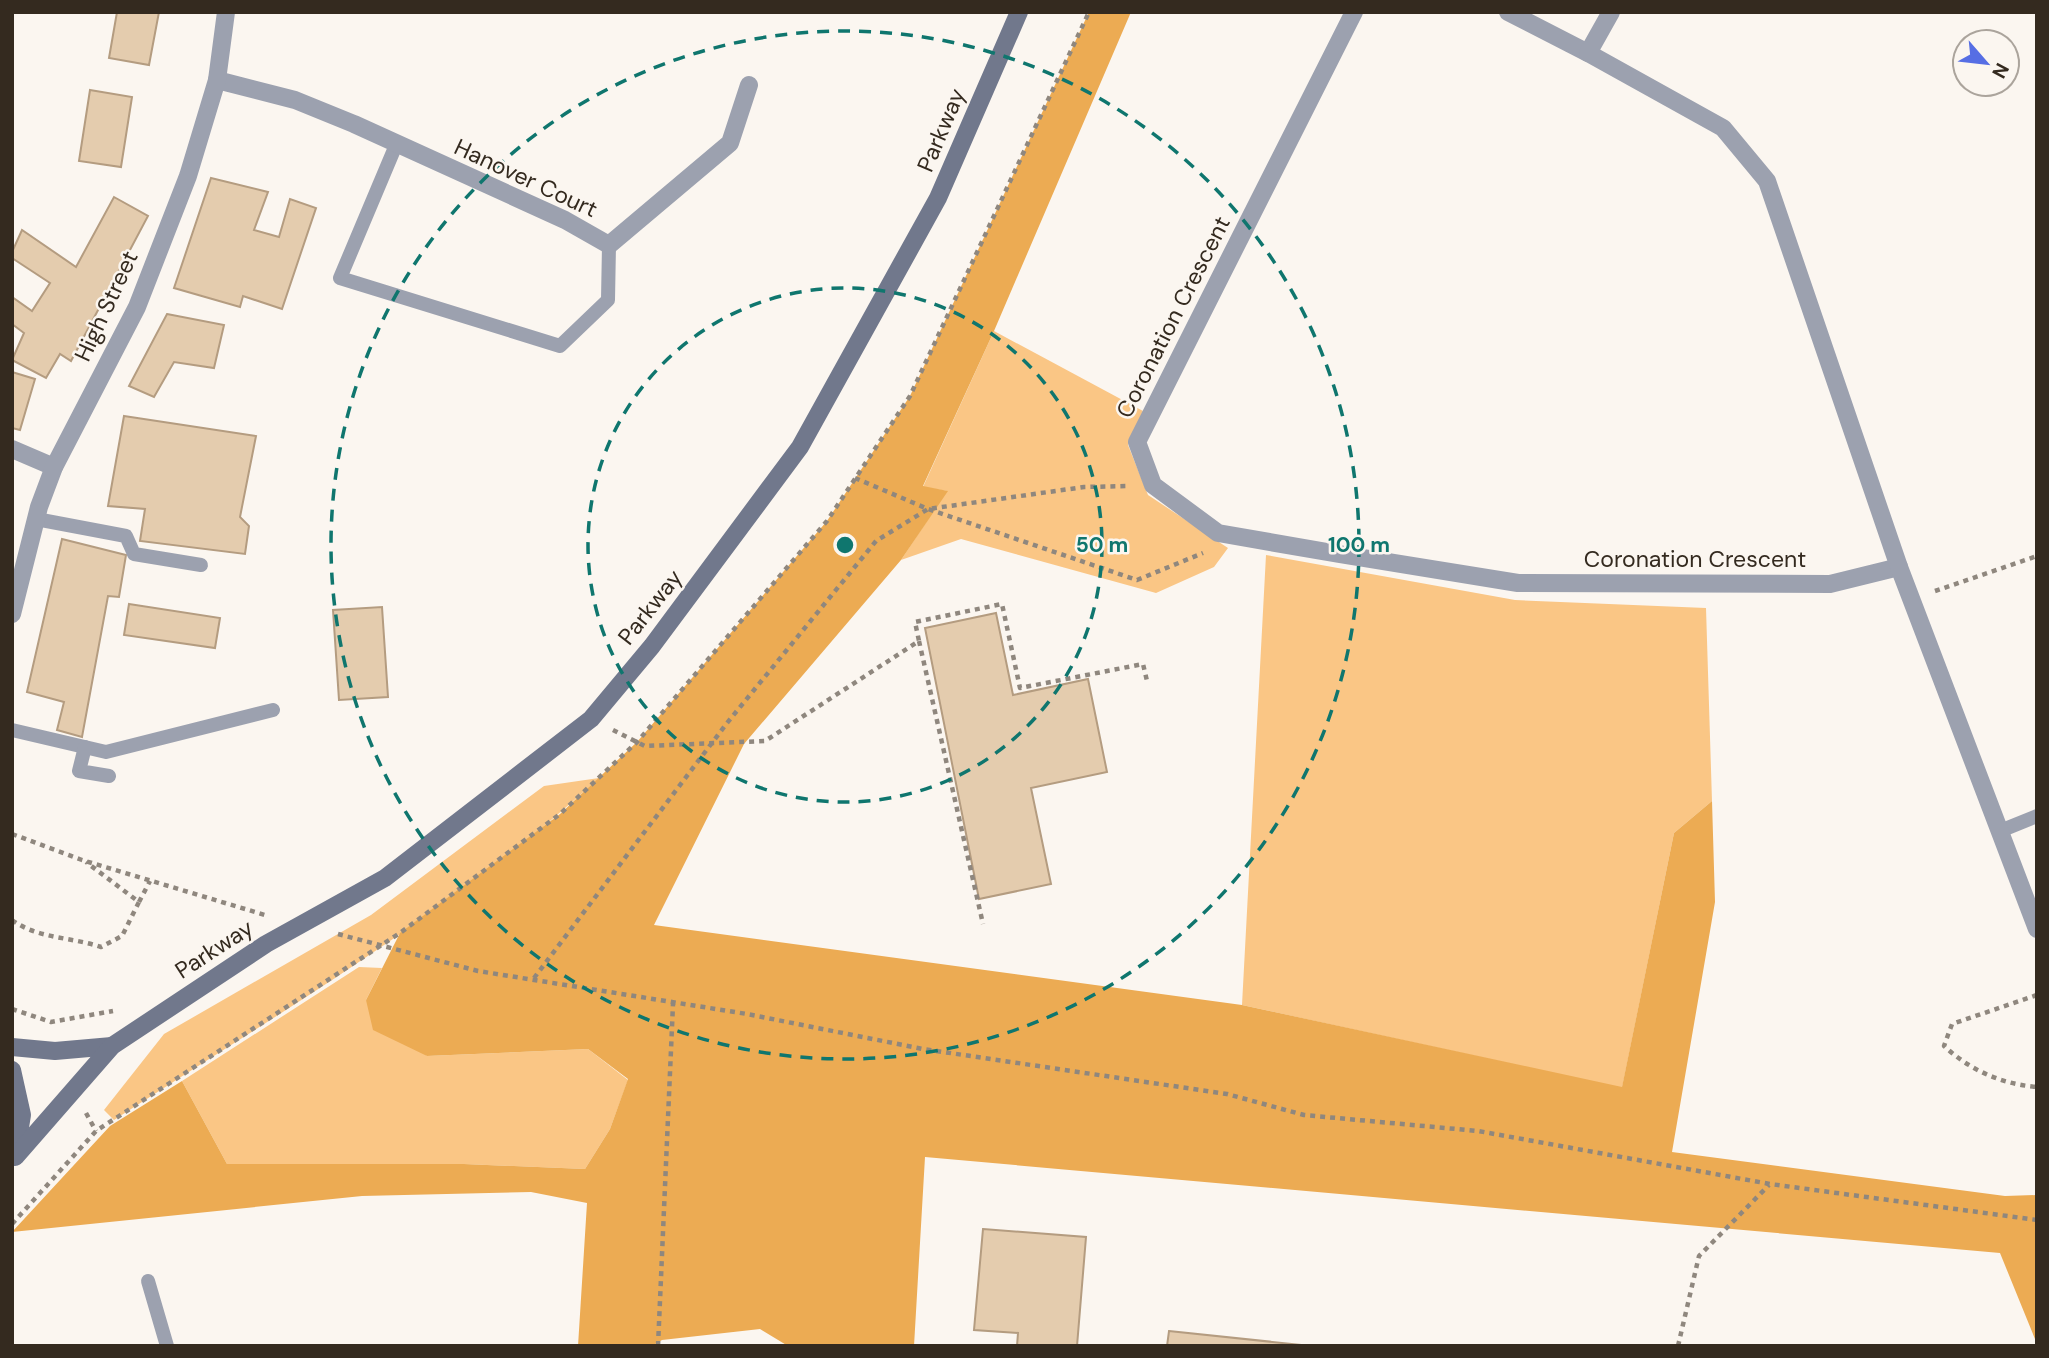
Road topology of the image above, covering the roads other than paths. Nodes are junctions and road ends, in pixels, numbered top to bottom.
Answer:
1 (226, 12) edge
2 (1019, 12) edge
3 (1354, 12) edge
4 (1508, 12) edge
5 (1611, 12) edge
6 (1588, 53) junction
7 (217, 80) junction
8 (749, 85) dead end
9 (396, 145) junction
10 (609, 244) junction
11 (12, 449) edge
12 (54, 467) junction
13 (36, 519) junction
14 (201, 565) dead end
15 (1899, 567) junction
16 (12, 614) edge
17 (273, 710) dead end
18 (12, 730) edge
19 (85, 747) junction
20 (109, 776) dead end
21 (2037, 816) edge
22 (2000, 831) junction
23 (2037, 929) edge
24 (112, 1046) junction
25 (12, 1047) edge
26 (12, 1070) edge
27 (14, 1160) edge
28 (148, 1281) dead end
29 (167, 1346) edge

1 - 7 street, High Street
2 - 24 street, Parkway
3 - 15 street, Coronation Crescent
4 - 6 street
5 - 6 street
6 - 15 street
7 - 9 street, Hanover Court
7 - 12 street, High Street
8 - 10 street, Hanover Court
9 - 10 street, Hanover Court
9 - 10 lane
11 - 12 street
12 - 13 street, High Street
13 - 14 lane
13 - 16 street, High Street
15 - 22 street
17 - 19 lane
18 - 19 lane
19 - 20 lane
21 - 22 lane
22 - 23 street
24 - 25 street, Parkway
24 - 27 street, Parkway
26 - 27 street
28 - 29 lane

